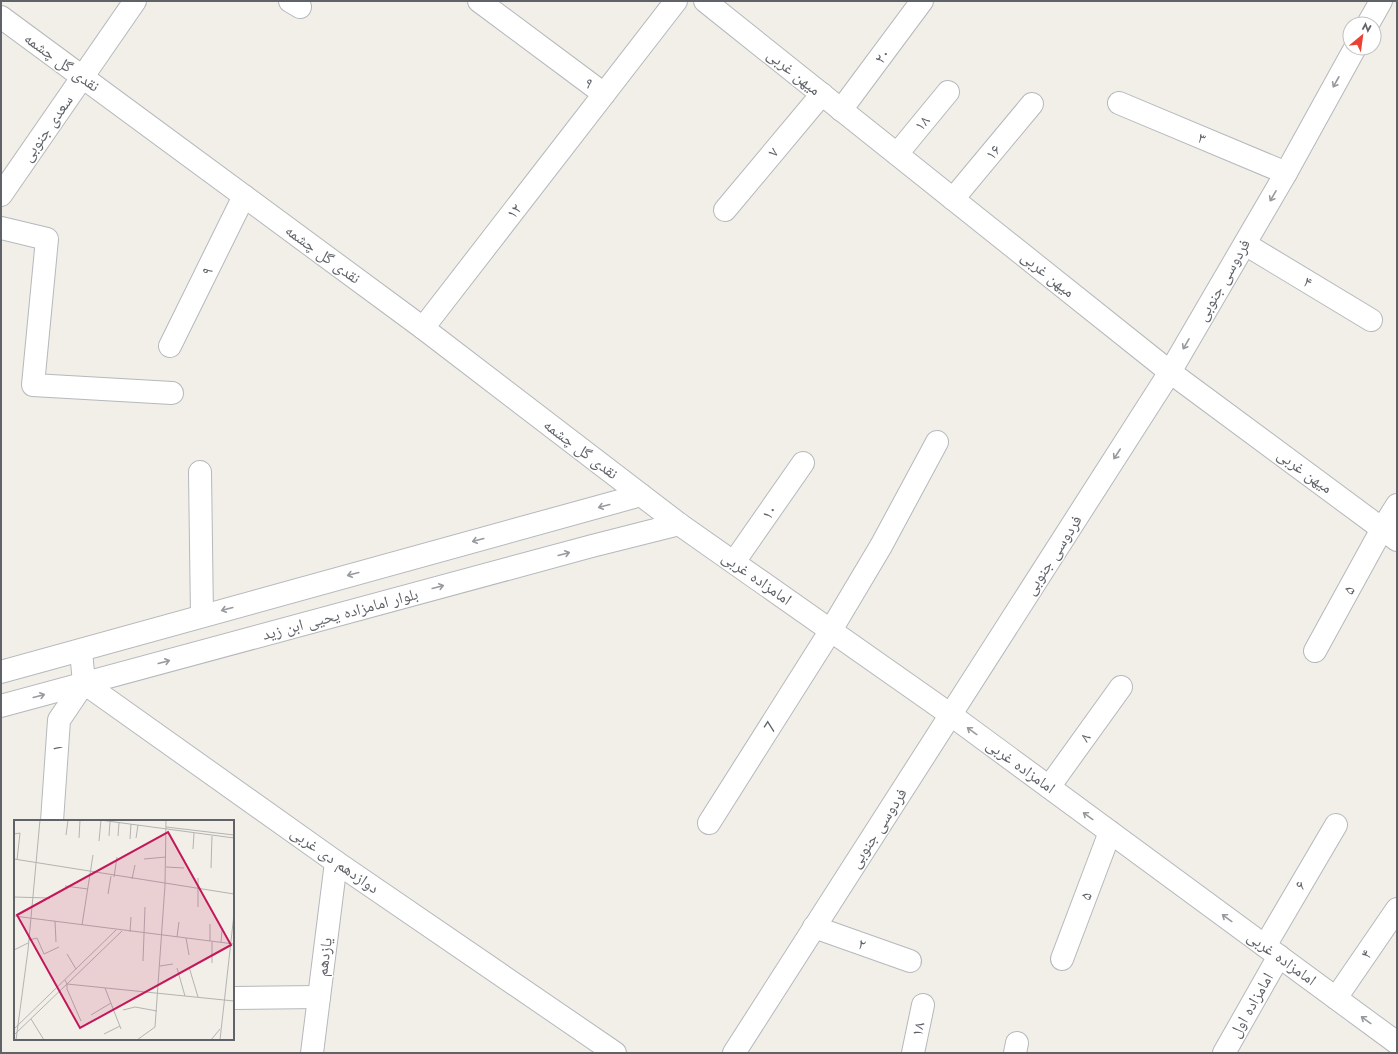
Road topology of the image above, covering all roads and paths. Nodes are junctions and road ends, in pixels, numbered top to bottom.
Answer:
1 (135, 1) edge
2 (478, 1) edge
3 (676, 1) edge
4 (705, 1) edge
5 (922, 1) edge
6 (1381, 1) edge
7 (1373, 16) edge
8 (1, 17) edge
9 (1351, 56) edge
10 (83, 76) junction
11 (948, 92) dead end
12 (604, 94) junction
13 (822, 94) junction
14 (1119, 103) dead end
15 (1032, 104) dead end
16 (842, 110) junction
17 (897, 154) junction
18 (1286, 173) junction
19 (1, 195) edge
20 (244, 196) junction
21 (953, 199) junction
22 (725, 210) dead end
23 (1, 228) edge
24 (1245, 244) junction
25 (1371, 320) dead end
26 (423, 328) junction
27 (170, 346) dead end
28 (1170, 372) junction
29 (172, 393) dead end
30 (937, 442) dead end
31 (803, 463) dead end
32 (200, 472) dead end
33 (641, 495) junction
34 (1397, 505) edge
35 (679, 524) junction
36 (1390, 534) edge
37 (734, 562) junction
38 (202, 616) junction
39 (831, 630) junction
40 (81, 651) junction
41 (1315, 651) dead end
42 (1, 672) edge
43 (84, 683) junction
44 (1121, 687) dead end
45 (1, 706) edge
46 (951, 715) junction
47 (1049, 787) junction
48 (52, 820) edge
49 (709, 823) dead end
50 (1336, 825) dead end
51 (1110, 832) junction
52 (336, 862) junction
53 (1397, 909) edge
54 (814, 927) junction
55 (1272, 951) junction
56 (1062, 960) dead end
57 (910, 962) dead end
58 (319, 997) junction
59 (234, 998) edge
60 (1336, 998) junction
61 (923, 1005) dead end
62 (1397, 1043) edge
63 (312, 1053) edge
64 (615, 1053) edge
65 (734, 1053) edge
66 (913, 1053) edge
67 (1224, 1053) edge

1 - 10 street, سعدی جنوبی
2 - 12 street, ۹
3 - 12 street, ۹
4 - 13 street, میهن غربی
5 - 16 street, ۲۰
6 - 7 street
8 - 10 street, نقدی گل چشمه
9 -> 18 street, فردوسی جنوبی
10 - 19 street, سعدی جنوبی
10 - 20 street, نقدی گل چشمه
11 - 17 street, ۱۸
12 - 26 street, ۱۲
13 - 16 street, میهن غربی
13 - 22 street, ۷
14 - 18 street, ۳
15 - 21 street, ۱۶
16 - 17 street, میهن غربی
17 - 21 street, میهن غربی
18 -> 24 street, فردوسی جنوبی
20 - 26 street, نقدی گل چشمه
20 - 27 street, ۹
21 - 28 street, میهن غربی
23 - 29 street
24 - 25 street, ۴
24 -> 28 street, فردوسی جنوبی
26 - 33 street, نقدی گل چشمه
28 - 36 street, میهن غربی
28 -> 46 street, فردوسی جنوبی
30 - 39 street, 7
31 - 37 street, ۱۰
32 - 38 street
33 - 35 street, امامزاده غربی
33 -> 38 street
34 - 36 street, ۵
35 - 37 street, امامزاده غربی
43 -> 35 street, بلوار امامزاده یحیی ابن زید
36 - 41 street, ۵
37 - 39 street, امامزاده غربی
38 - 40 street
39 - 46 street, امامزاده غربی
39 - 49 street, 7
40 - 42 street
40 - 43 street
45 -> 43 street, بلوار امامزاده یحیی ابن زید
43 - 48 street, ۱
43 - 52 street, دوازدهم دی غربی
44 - 47 street, ۸
47 -> 46 street, امامزاده غربی
46 - 54 street, فردوسی جنوبی
51 -> 47 street, امامزاده غربی
50 - 55 street, ۶
55 -> 51 street, امامزاده غربی
51 - 56 street, ۵
52 - 58 street, یازدهم
52 - 64 street, دوازدهم دی غربی
53 - 60 street, ۴
54 - 57 street, ۲
54 - 65 street, فردوسی جنوبی
55 - 60 street, امامزاده غربی
55 - 67 street, امامزاده اول
58 - 59 street
58 - 63 street, یازدهم
62 -> 60 street, امامزاده غربی
61 - 66 street, ۱۸

